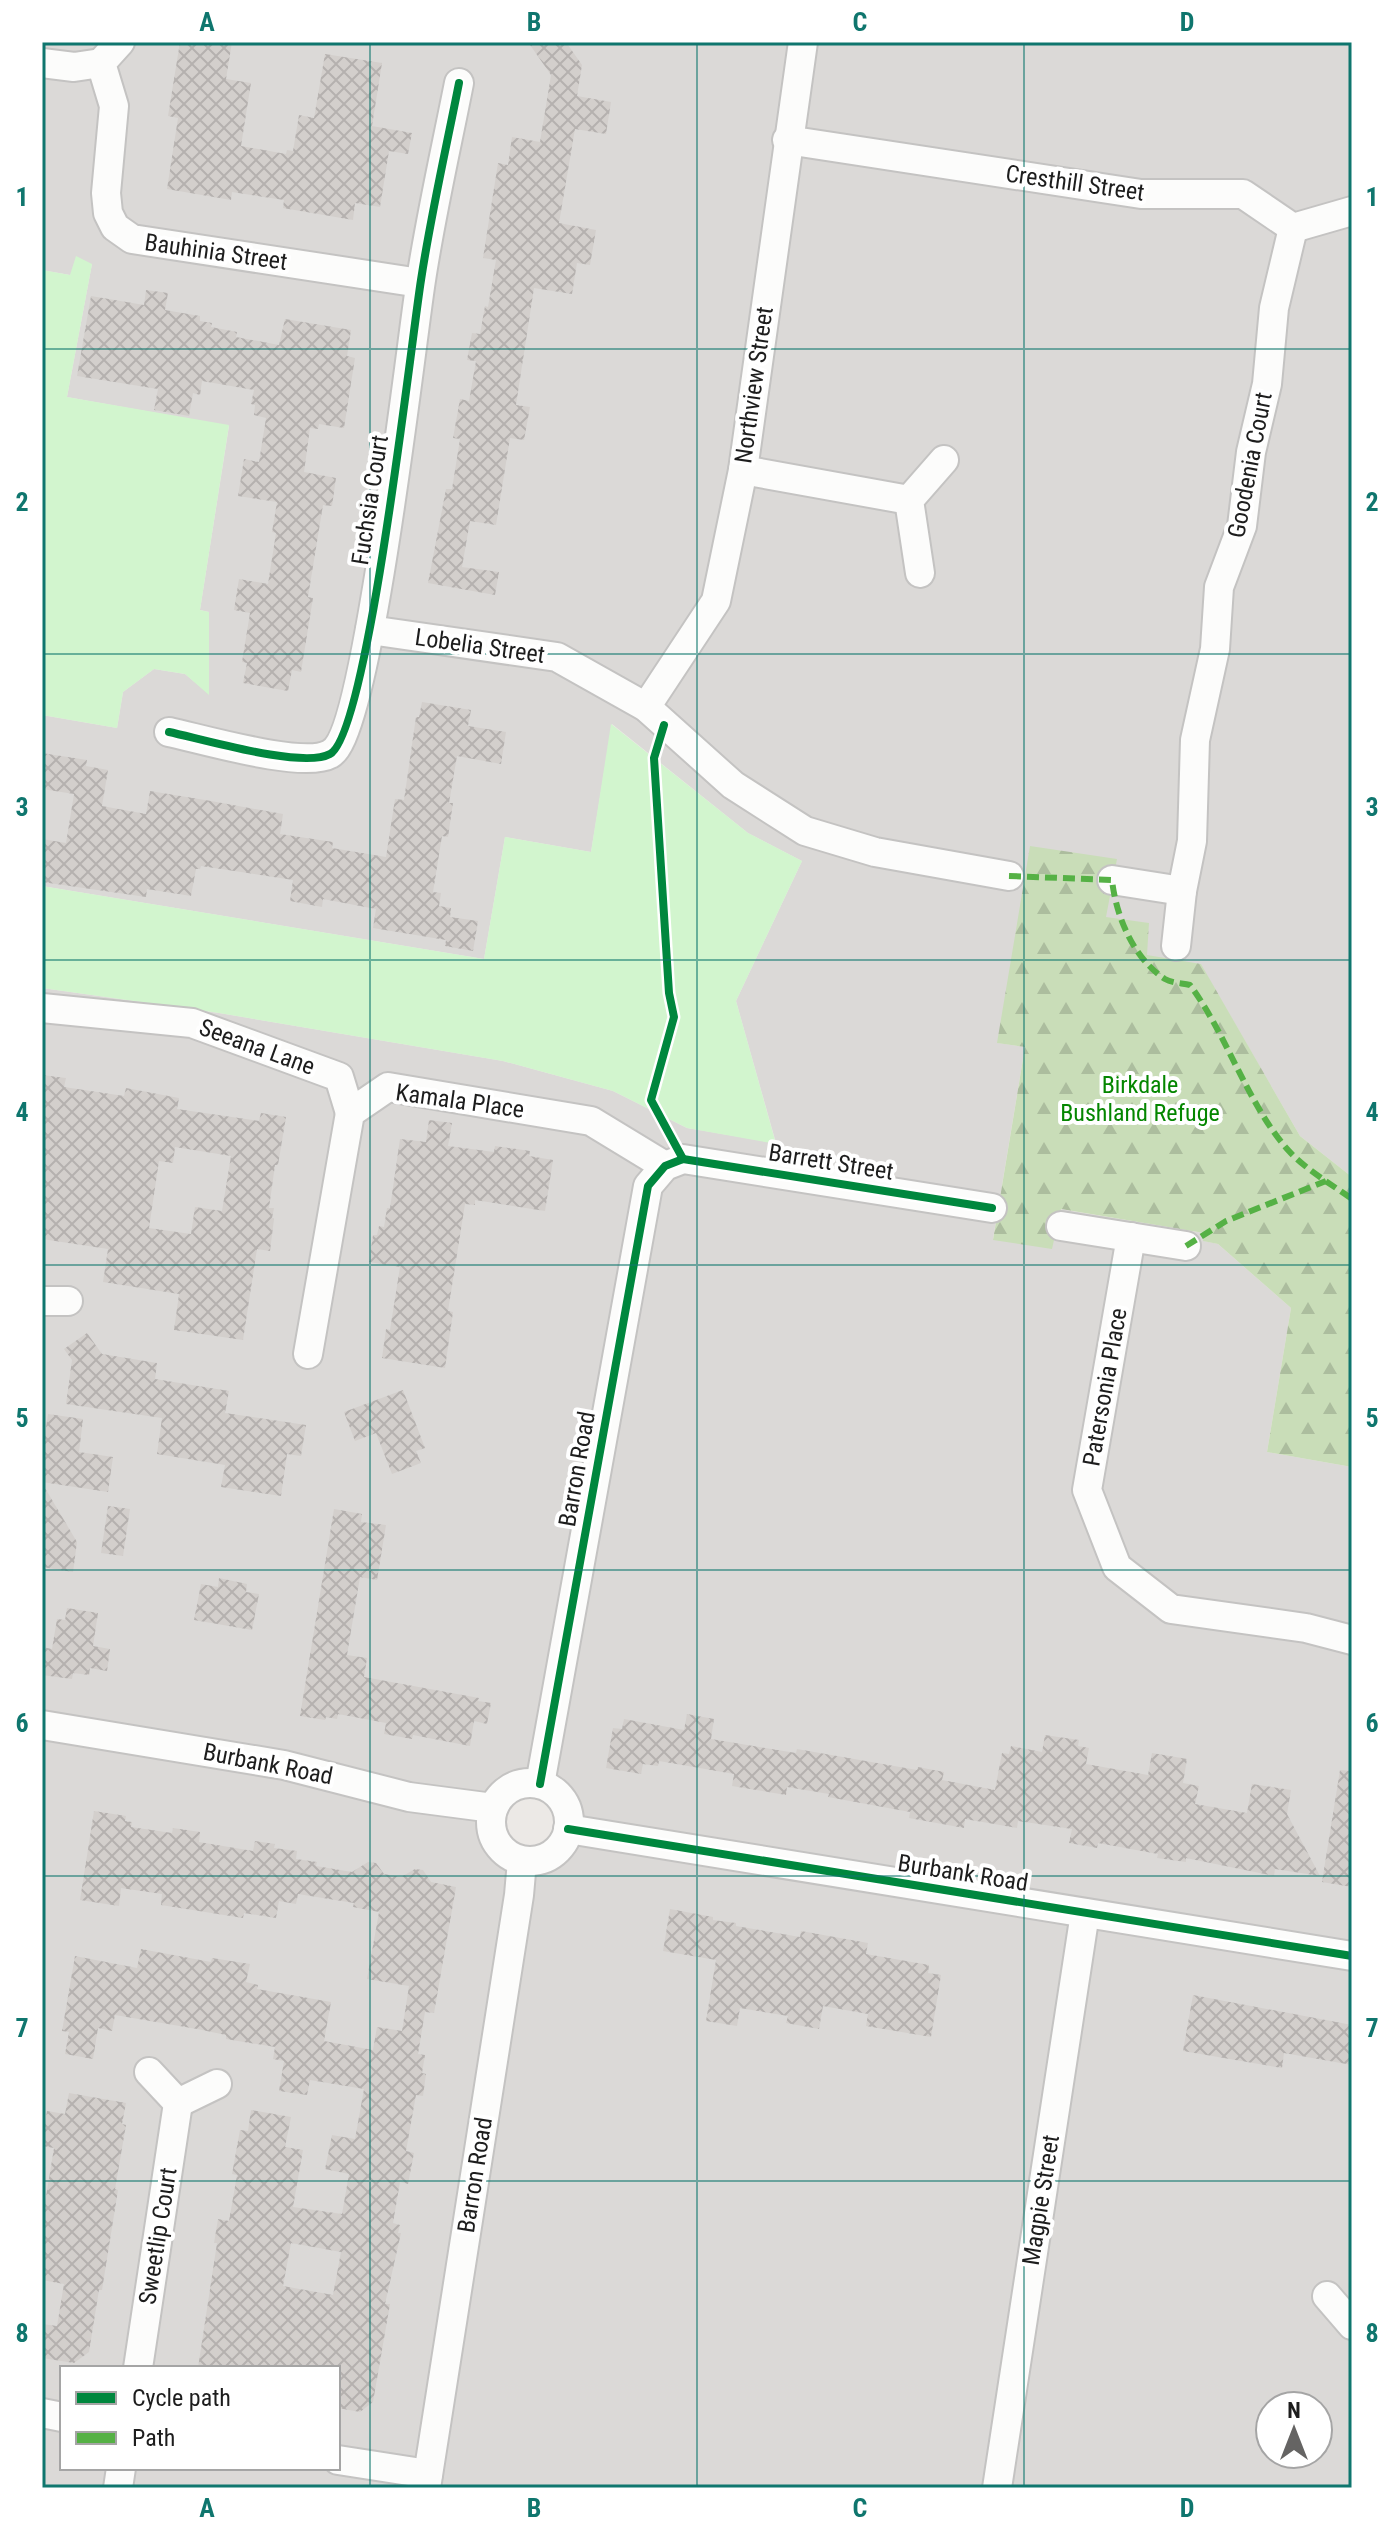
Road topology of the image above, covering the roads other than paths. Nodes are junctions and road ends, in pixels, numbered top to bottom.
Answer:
1 (120, 42) edge
2 (803, 42) edge
3 (42, 63) edge
4 (101, 63) junction
5 (459, 83) dead end
6 (787, 140) junction
7 (1352, 211) edge
8 (1293, 228) junction
9 (420, 283) junction
10 (944, 460) dead end
11 (743, 470) junction
12 (909, 500) junction
13 (920, 573) dead end
14 (370, 630) junction
15 (646, 707) junction
16 (169, 732) dead end
17 (1009, 876) dead end
18 (1112, 880) dead end
19 (1182, 891) junction
20 (1176, 946) dead end
21 (42, 1008) edge
22 (350, 1113) junction
23 (665, 1166) junction
24 (992, 1208) dead end
25 (1061, 1226) dead end
26 (1131, 1237) junction
27 (1186, 1246) dead end
28 (308, 1354) dead end
29 (1352, 1640) edge
30 (42, 1725) edge
31 (540, 1784) junction
32 (493, 1808) junction
33 (568, 1829) junction
34 (522, 1861) junction
35 (1085, 1913) junction
36 (1352, 1956) edge
37 (149, 2072) dead end
38 (217, 2084) dead end
39 (178, 2103) junction
40 (1327, 2296) dead end
41 (1352, 2325) edge
42 (138, 2366) edge
43 (340, 2460) edge
44 (427, 2481) edge
45 (997, 2488) edge

1 - 4 street
2 - 6 street, Northview Street
3 - 4 street
4 - 9 street, Bauhinia Street
5 - 9 street, Fuchsia Court
6 - 8 street, Cresthill Street
6 - 11 street, Northview Street
7 - 8 street
8 - 19 street, Goodenia Court
9 - 14 street, Fuchsia Court
10 - 12 street
11 - 12 street
11 - 15 street, Northview Street
12 - 13 street
14 - 15 street, Lobelia Street
14 - 16 street, Fuchsia Court
15 - 17 street, Lobelia Street
18 - 19 street
19 - 20 street, Goodenia Court
21 - 22 street, Seeana Lane
22 - 23 street, Kamala Place
22 - 28 street
23 - 24 street, Barrett Street
23 - 31 street, Barron Road
25 - 26 street
26 - 27 street
26 - 29 street, Patersonia Place
30 - 32 street, Burbank Road
31 - 32 street
31 - 33 street
32 - 34 street
33 - 34 street
33 - 35 street, Burbank Road
34 - 44 street, Barron Road
35 - 36 street, Burbank Road
35 - 45 street, Magpie Street
37 - 39 street
38 - 39 street
39 - 42 street, Sweetlip Court
40 - 41 street
43 - 44 street

